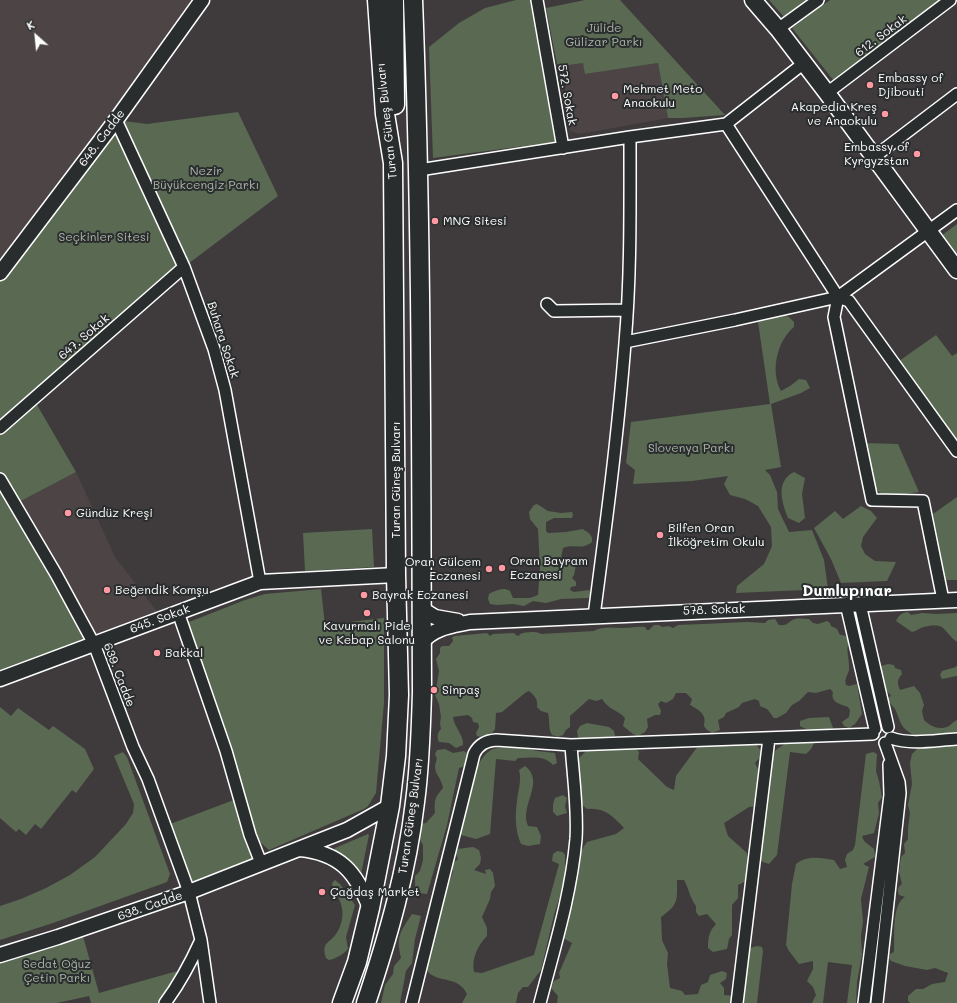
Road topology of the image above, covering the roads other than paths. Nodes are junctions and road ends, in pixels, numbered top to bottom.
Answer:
1 (202, 0) edge
2 (377, 0) edge
3 (394, 0) edge
4 (413, 0) edge
5 (537, 0) edge
6 (752, 0) edge
7 (818, 0) edge
8 (950, 0) edge
9 (778, 29) junction
10 (804, 63) junction
11 (827, 93) junction
12 (957, 94) edge
13 (116, 120) junction
14 (726, 124) junction
15 (630, 137) junction
16 (563, 148) junction
17 (874, 157) junction
18 (393, 163) junction
19 (419, 170) junction
20 (957, 210) edge
21 (929, 231) junction
22 (184, 267) junction
23 (957, 270) edge
24 (0, 274) edge
25 (838, 297) junction
26 (547, 304) dead end
27 (627, 310) junction
28 (625, 342) junction
29 (0, 428) edge
30 (957, 451) edge
31 (0, 479) edge
32 (396, 575) junction
33 (260, 582) junction
34 (950, 600) edge
35 (853, 604) junction
36 (422, 609) junction
37 (178, 612) junction
38 (594, 616) junction
39 (470, 622) junction
40 (422, 642) junction
41 (94, 644) junction
42 (0, 679) edge
43 (888, 727) junction
44 (874, 731) junction
45 (769, 738) junction
46 (957, 739) edge
47 (888, 741) junction
48 (571, 745) junction
49 (889, 758) junction
50 (390, 806) junction
51 (298, 849) junction
52 (261, 863) junction
53 (190, 892) junction
54 (370, 908) junction
55 (201, 940) junction
56 (0, 955) edge
57 (166, 1003) edge
58 (210, 1003) edge
59 (342, 1003) edge
60 (366, 1003) edge
61 (412, 1003) edge
62 (540, 1003) edge
63 (737, 1003) edge
64 (864, 1003) edge
65 (877, 1003) edge

1 - 13 street, 648. Cadde
2 - 18 main road, Turan Güneş Bulvarı
3 - 18 main road
4 - 19 main road, Turan Güneş Bulvarı
5 - 16 street, 572. Sokak
6 - 9 main road
7 - 9 street
8 - 11 street, 612. Sokak
9 - 10 main road
10 - 11 main road
10 - 14 street
11 - 17 main road
12 - 17 street
13 - 22 street, Buhara Sokak
13 - 24 street, 648. Cadde
14 - 15 street
14 - 25 street
15 - 16 street
15 - 27 street
16 - 19 street
17 - 21 main road
18 - 32 main road, Turan Güneş Bulvarı
19 - 36 main road, Turan Güneş Bulvarı
20 - 21 street
21 - 23 main road
21 - 25 street
22 - 29 street, 647. Sokak
22 - 33 street, Buhara Sokak
25 - 28 street
25 - 30 street
25 - 34 street
26 - 27 street
27 - 28 street
28 - 38 street
31 - 41 street, 639. Cadde
32 - 33 street, 645. Sokak
32 - 50 main road, Turan Güneş Bulvarı
33 - 37 street, 645. Sokak
34 - 35 street, 578. Sokak
35 - 38 street, 578. Sokak
35 - 43 street
35 - 44 street
36 - 39 street
36 - 40 main road, Turan Güneş Bulvarı
37 - 41 street, 645. Sokak
37 - 52 street
38 - 39 street, 578. Sokak
39 - 40 street
40 - 60 main road, Turan Güneş Bulvarı
41 - 42 street, 645. Sokak
41 - 53 street, 639. Cadde
43 - 44 street
43 - 47 street
44 - 45 street
44 - 47 street
45 - 48 street
45 - 63 street
46 - 47 street
47 - 49 street
48 - 61 street
48 - 62 street
49 - 64 street
49 - 65 street
50 - 51 street, 638. Cadde
50 - 54 main road, Turan Güneş Bulvarı
51 - 52 street, 638. Cadde
51 - 54 street, 638. Cadde
52 - 53 street, 638. Cadde
53 - 55 street, 639. Cadde
53 - 56 street, 638. Cadde
54 - 59 main road, Turan Güneş Bulvarı
55 - 57 street
55 - 58 street, 639. Cadde

